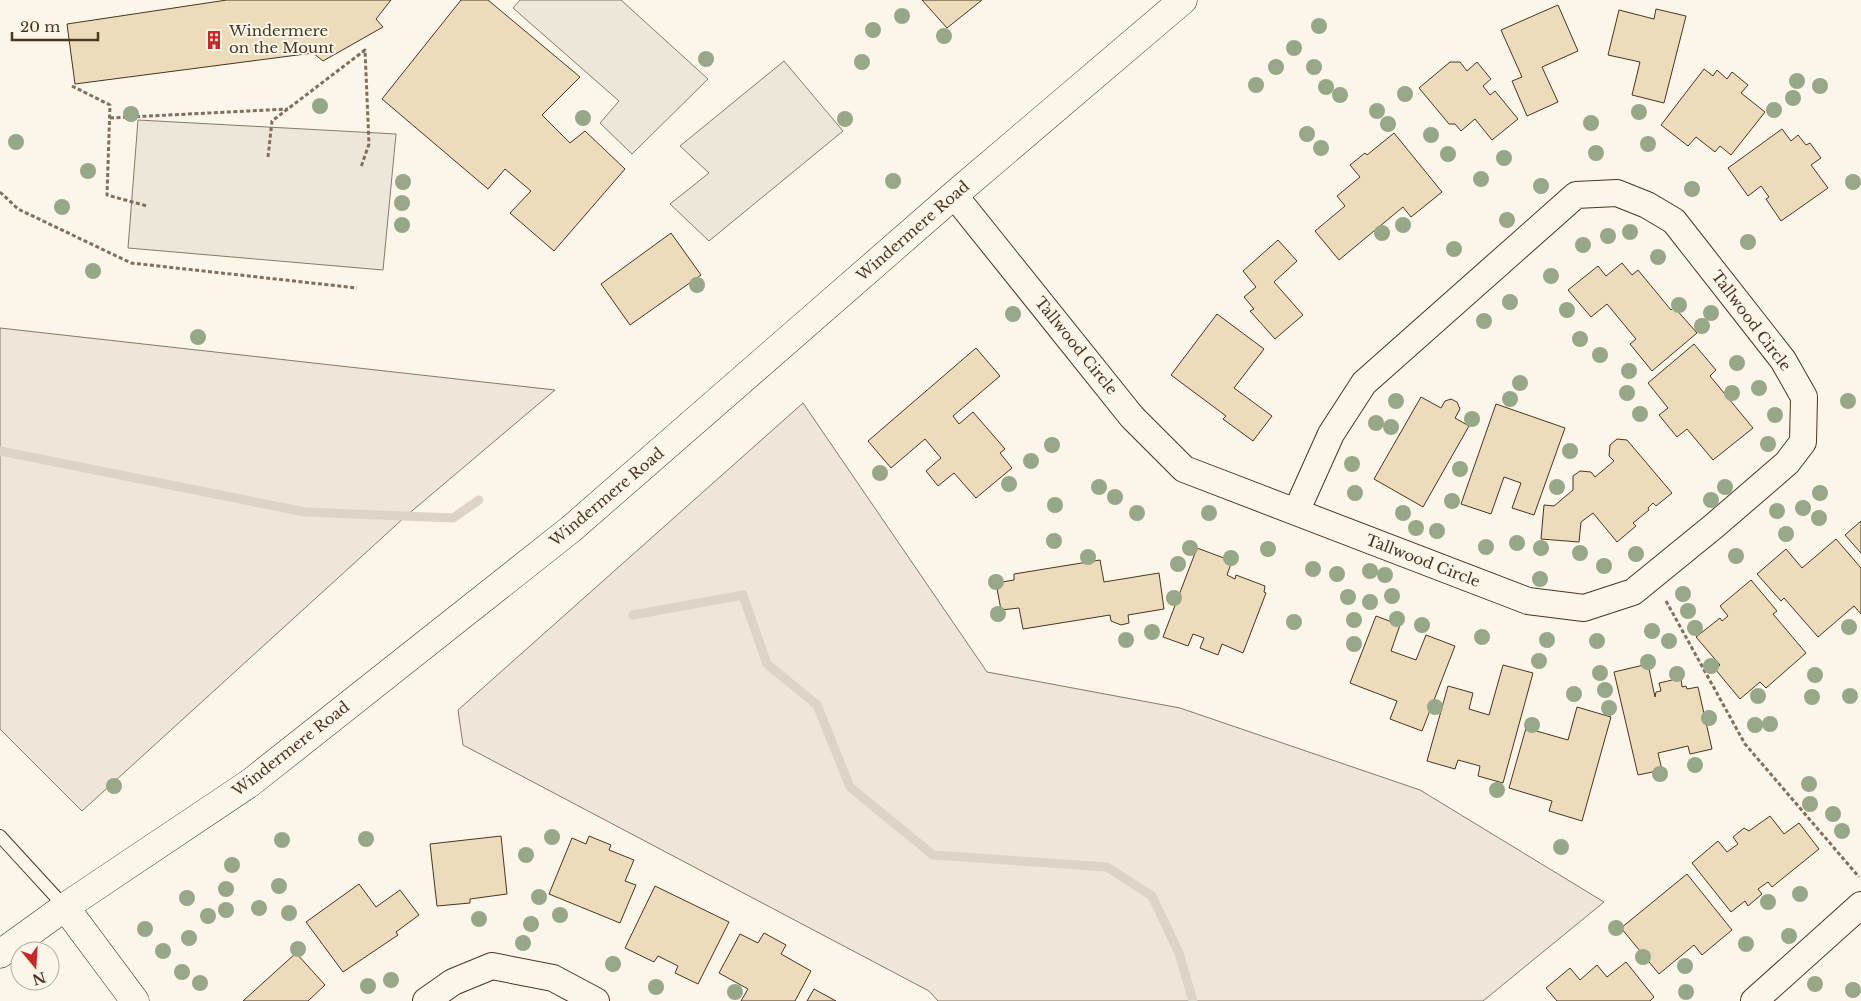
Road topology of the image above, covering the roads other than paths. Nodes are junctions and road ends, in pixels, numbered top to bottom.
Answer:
1 (1183, 0) edge
2 (954, 195) junction
3 (1296, 512) junction
4 (0, 836) edge
5 (1861, 905) edge
6 (65, 907) junction
7 (0, 954) edge
8 (135, 1001) edge
9 (426, 1001) edge
10 (596, 1001) edge
11 (1754, 1001) edge

1 - 2 main road, Windermere Road
2 - 3 street, Tallwood Circle
2 - 6 main road, Windermere Road
3 - 3 street, Tallwood Circle
4 - 6 lane
5 - 11 street
6 - 7 main road, Windermere Road
6 - 8 main road
9 - 10 street

